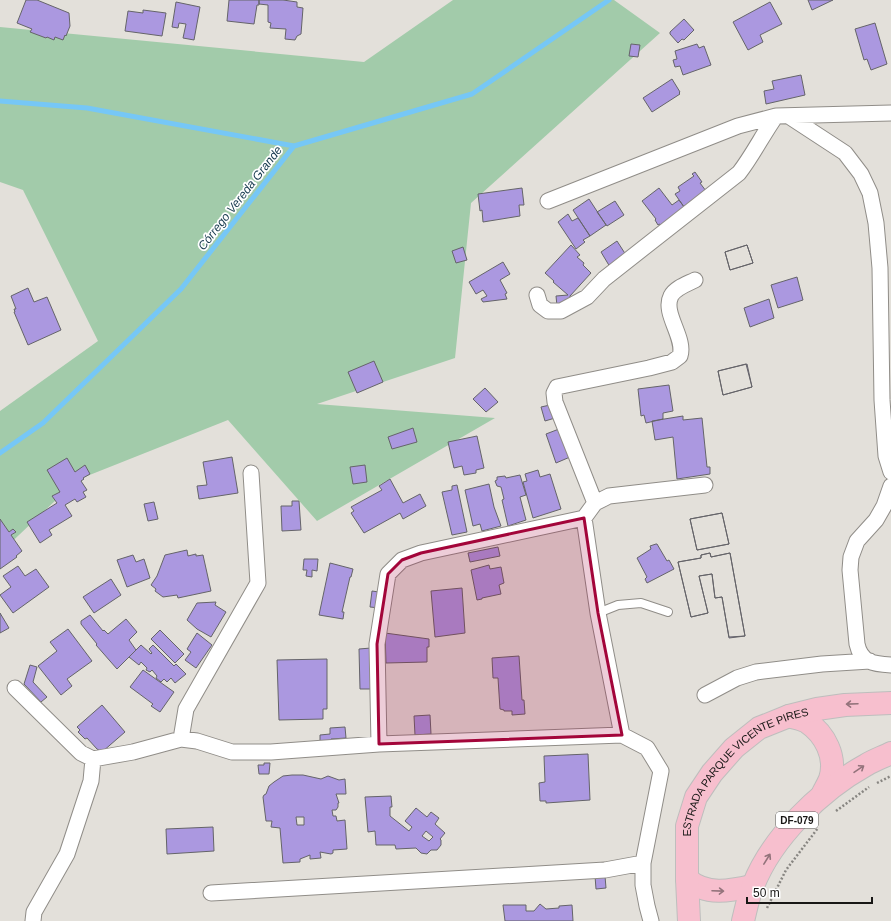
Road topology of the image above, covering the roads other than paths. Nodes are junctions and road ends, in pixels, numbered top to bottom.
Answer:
1 (891, 113) edge
2 (783, 117) junction
3 (548, 201) dead end
4 (695, 280) dead end
5 (537, 295) dead end
6 (891, 472) edge
7 (251, 473) dead end
8 (705, 485) dead end
9 (891, 486) edge
10 (595, 503) junction
11 (584, 518) junction
12 (668, 612) dead end
13 (598, 614) junction
14 (870, 662) junction
15 (891, 665) edge
16 (16, 688) dead end
17 (705, 695) dead end
18 (891, 703) edge
19 (789, 716) junction
20 (622, 735) junction
21 (181, 739) junction
22 (379, 744) junction
23 (891, 754) edge
24 (93, 759) junction
25 (823, 793) junction
26 (643, 863) junction
27 (687, 879) junction
28 (752, 886) junction
29 (211, 893) dead end
30 (30, 918) edge
31 (651, 921) edge
32 (689, 921) edge
33 (743, 921) edge

1 - 2 street
2 - 3 street
2 - 5 street
2 - 6 street
4 - 10 street
7 - 21 street
8 - 10 street
9 - 14 street
10 - 11 street
11 - 13 street
11 - 22 street
12 - 13 lane
13 - 20 street
14 - 15 street
14 - 17 street
16 - 24 street
18 -> 19 main road, ESTRADA PARQUE VICENTE PIRES
19 - 25 main road
19 - 27 main road, ESTRADA PARQUE VICENTE PIRES
20 - 22 street
20 - 26 street
21 - 22 street
21 - 24 street
25 -> 23 main road, DF-079
24 - 30 street
28 -> 25 main road, DF-079
26 - 29 street
26 - 31 street
27 -> 28 main road
27 - 32 main road, ESTRADA PARQUE VICENTE PIRES
28 - 33 main road, DF-079

